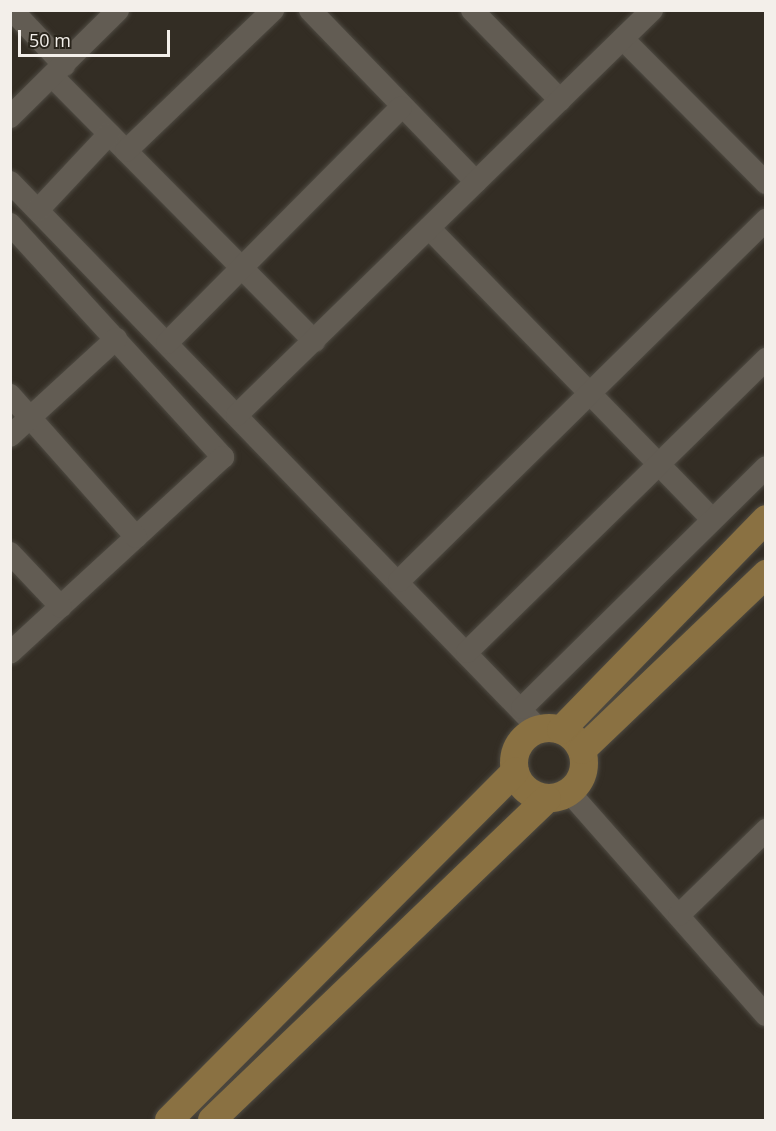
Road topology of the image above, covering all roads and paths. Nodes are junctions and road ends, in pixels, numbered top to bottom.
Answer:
1 (12, 10) edge
2 (118, 10) edge
3 (273, 10) edge
4 (310, 10) edge
5 (472, 10) edge
6 (652, 10) edge
7 (623, 39) junction
8 (58, 70) junction
9 (560, 100) junction
10 (401, 107) junction
11 (10, 117) edge
12 (109, 134) junction
13 (126, 151) junction
14 (10, 182) edge
15 (476, 182) junction
16 (765, 183) edge
17 (38, 210) junction
18 (765, 220) edge
19 (429, 228) junction
20 (13, 232) edge
21 (241, 268) junction
22 (116, 339) junction
23 (314, 341) junction
24 (167, 343) junction
25 (765, 359) edge
26 (589, 394) junction
27 (10, 395) edge
28 (237, 416) junction
29 (32, 417) junction
30 (10, 436) edge
31 (658, 465) junction
32 (765, 467) edge
33 (712, 519) junction
34 (765, 519) edge
35 (136, 537) junction
36 (10, 553) edge
37 (765, 574) edge
38 (399, 581) junction
39 (61, 607) junction
40 (467, 652) junction
41 (10, 653) edge
42 (541, 722) junction
43 (582, 750) junction
44 (515, 772) junction
45 (558, 796) junction
46 (765, 830) edge
47 (679, 915) junction
48 (765, 1016) edge
49 (169, 1120) edge
50 (212, 1120) edge

1 - 8 street
2 - 8 street
3 - 13 street
4 - 10 street
5 - 9 street
6 - 7 street
7 - 9 street
7 - 16 street
8 - 11 street
8 - 12 street
9 - 15 street
10 - 15 street
10 - 21 street
12 - 13 street
12 - 17 street
13 - 21 street
14 - 17 street
15 - 19 street
17 - 24 street
18 - 26 street
19 - 23 street
19 - 26 street
20 - 22 street
21 - 23 street
21 - 24 street
22 - 29 street
22 - 35 street
23 - 28 street
24 - 28 street
25 - 31 street
26 - 31 street
26 - 38 street
27 - 29 street
28 - 38 street
29 - 30 street
29 - 35 street
31 - 33 street
31 - 40 street
32 - 33 street
33 - 42 street
34 - 42 main road
35 - 39 street
36 - 39 street
37 - 43 main road
38 - 40 street
39 - 41 street
40 - 42 street
42 - 43 main road
42 - 44 main road
43 - 45 main road
44 - 45 main road
44 - 49 main road
45 - 47 street
45 - 50 main road
46 - 47 street
47 - 48 street

